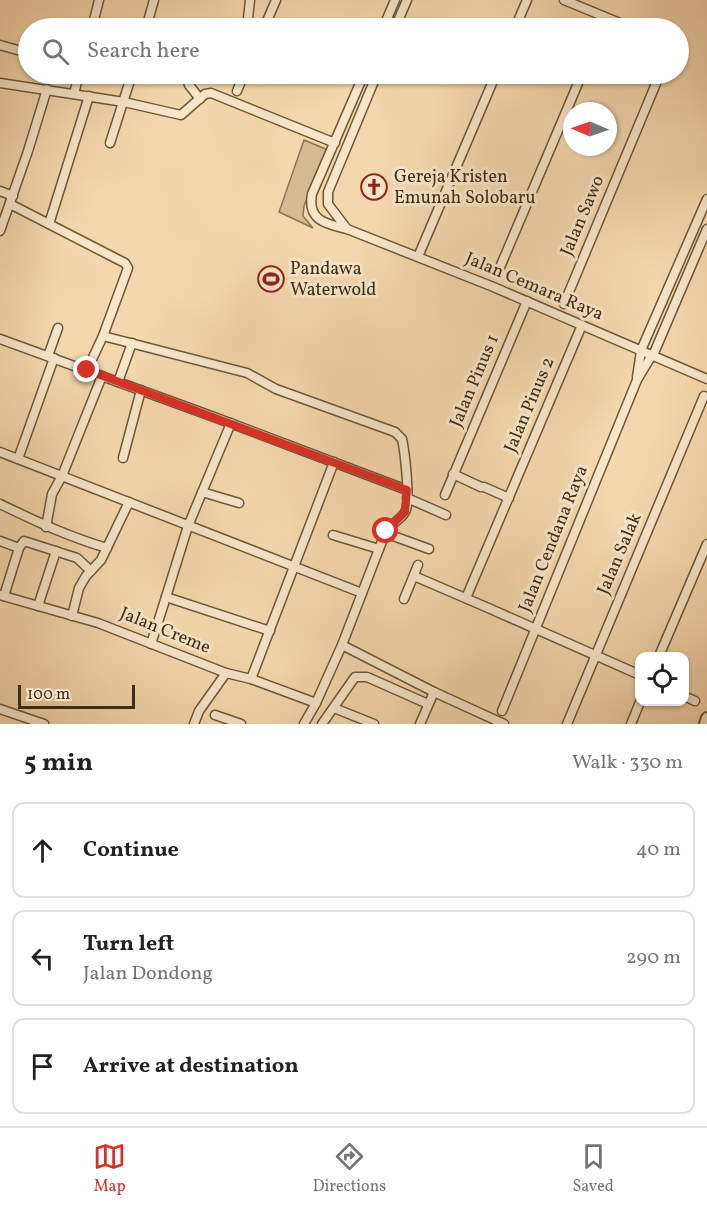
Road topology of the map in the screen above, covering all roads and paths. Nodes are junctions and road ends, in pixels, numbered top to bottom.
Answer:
1 (99, 0) edge
2 (154, 0) edge
3 (250, 0) edge
4 (276, 0) edge
5 (395, 0) edge
6 (407, 0) edge
7 (527, 0) edge
8 (564, 0) edge
9 (94, 18) edge
10 (149, 18) edge
11 (248, 18) edge
12 (268, 18) edge
13 (387, 18) edge
14 (400, 18) edge
15 (519, 18) edge
16 (606, 18) edge
17 (0, 45) edge
18 (18, 50) edge
19 (0, 83) edge
20 (76, 84) edge
21 (129, 84) edge
22 (189, 84) edge
23 (240, 84) edge
24 (360, 84) edge
25 (373, 84) edge
26 (492, 84) edge
27 (578, 84) edge
28 (656, 84) edge
29 (47, 89) junction
30 (237, 92) dead end
31 (74, 94) junction
32 (90, 96) junction
33 (200, 99) junction
34 (124, 102) junction
35 (335, 142) junction
36 (110, 144) dead end
37 (331, 153) junction
38 (342, 158) junction
39 (0, 191) edge
40 (11, 200) junction
41 (707, 200) edge
42 (49, 224) junction
43 (347, 228) junction
44 (707, 229) edge
45 (0, 231) edge
46 (420, 252) dead end
47 (498, 272) dead end
48 (527, 301) junction
49 (564, 304) dead end
50 (582, 325) junction
51 (58, 328) dead end
52 (103, 336) junction
53 (0, 339) edge
54 (132, 343) junction
55 (641, 350) junction
56 (653, 354) junction
57 (51, 357) junction
58 (87, 370) junction
59 (102, 376) junction
60 (707, 379) edge
61 (637, 380) junction
62 (118, 382) junction
63 (141, 390) junction
64 (704, 396) dead end
65 (231, 423) junction
66 (0, 452) edge
67 (123, 458) dead end
68 (18, 459) junction
69 (334, 462) junction
70 (453, 474) junction
71 (62, 476) junction
72 (202, 492) junction
73 (407, 494) junction
74 (445, 495) dead end
75 (508, 498) junction
76 (129, 502) junction
77 (239, 502) dead end
78 (0, 504) edge
79 (446, 515) dead end
80 (188, 526) junction
81 (46, 527) junction
82 (386, 533) junction
83 (333, 535) dead end
84 (0, 541) edge
85 (707, 544) edge
86 (20, 548) junction
87 (107, 548) junction
88 (379, 549) junction
89 (429, 549) dead end
90 (56, 552) junction
91 (418, 565) dead end
92 (294, 567) junction
93 (90, 571) junction
94 (414, 576) junction
95 (362, 593) junction
96 (2, 595) edge
97 (166, 597) junction
98 (466, 598) junction
99 (404, 599) dead end
100 (38, 606) junction
101 (72, 616) junction
102 (534, 629) junction
103 (270, 631) junction
104 (151, 644) junction
105 (342, 645) junction
106 (661, 652) edge
107 (594, 657) junction
108 (226, 673) junction
109 (635, 673) edge
110 (251, 679) junction
111 (434, 692) junction
112 (689, 698) edge
113 (695, 701) dead end
114 (316, 703) junction
115 (428, 704) junction
116 (638, 706) edge
117 (334, 708) junction
118 (0, 710) edge
119 (502, 711) dead end
120 (215, 715) dead end
121 (707, 718) edge
122 (44, 724) edge
123 (194, 724) edge
124 (241, 724) edge
125 (304, 724) edge
126 (322, 724) edge
127 (374, 724) edge
128 (420, 724) edge
129 (504, 724) edge
130 (567, 724) edge
131 (631, 724) edge
132 (705, 724) edge

1 - 9 street
2 - 10 street
3 - 11 street
4 - 12 street
5 - 13 street
6 - 14 street
7 - 15 street
8 - 16 street
17 - 18 street
19 - 29 street
20 - 31 street
21 - 34 street
22 - 33 street
23 - 30 street
24 - 35 street, Jalan Cemara Raya
25 - 38 street, Jalan Cemara Raya
26 - 46 street
27 - 47 street
28 - 49 street, Jalan Sawo
29 - 31 street
29 - 40 street
31 - 32 street
32 - 34 street
32 - 42 street
33 - 34 street
33 - 35 street
34 - 36 street
35 - 37 street, Jalan Cemara Raya
37 - 38 street
37 - 43 street, Jalan Cemara Raya
38 - 43 street, Jalan Cemara Raya
39 - 40 street
40 - 42 street
40 - 45 street
41 - 55 street, Jalan Cendana Raya
42 - 52 street
43 - 48 street, Jalan Cemara Raya
44 - 56 street, Jalan Cendana Raya
48 - 50 street, Jalan Cemara Raya
48 - 70 street, Jalan Pinus 1
50 - 55 street, Jalan Cemara Raya
50 - 75 street, Jalan Pinus 2
51 - 57 street
52 - 54 street
52 - 58 street
53 - 57 street
54 - 62 street
54 - 73 street
55 - 56 street, Jalan Cemara Raya
55 - 61 street, Jalan Cendana Raya
56 - 60 street, Jalan Cemara Raya
56 - 61 street, Jalan Cendana Raya
57 - 58 street
57 - 68 street
58 - 59 street
59 - 62 street
59 - 71 street
61 - 102 street, Jalan Cendana Raya
62 - 63 street
63 - 65 street
63 - 67 street
64 - 107 street, Jalan Salak
65 - 69 street
65 - 72 street
66 - 68 street
68 - 71 street
69 - 73 street
69 - 92 street
70 - 74 street, Jalan Pinus 1
70 - 75 street
71 - 76 street
71 - 81 street
72 - 77 street
72 - 80 street
73 - 79 street
73 - 82 street
75 - 98 street, Jalan Pinus 2
76 - 80 street
76 - 87 street
78 - 81 street
80 - 92 street
80 - 97 street
81 - 87 street
82 - 88 street
82 - 89 street
83 - 88 street
84 - 86 street
85 - 106 street
86 - 90 street
86 - 96 street
87 - 93 street
88 - 95 street
90 - 93 street
90 - 100 street
91 - 94 street
92 - 95 street
92 - 103 street
93 - 101 street
94 - 98 street
94 - 99 street
95 - 105 street
96 - 100 street, Jalan Creme
97 - 103 street
97 - 104 street
98 - 102 street
100 - 101 street, Jalan Creme
101 - 104 street, Jalan Creme
102 - 107 street
102 - 119 street, Jalan Cendana Raya
103 - 110 street
104 - 108 street, Jalan Creme
105 - 111 street
105 - 114 street
107 - 109 street
107 - 130 street, Jalan Salak
108 - 110 street, Jalan Creme
108 - 123 street
110 - 114 street, Jalan Creme
111 - 115 street
111 - 129 street
112 - 113 street
114 - 125 street
115 - 117 street
115 - 128 street
116 - 131 street
117 - 126 street
117 - 127 street
118 - 122 street
120 - 124 street
121 - 132 street

